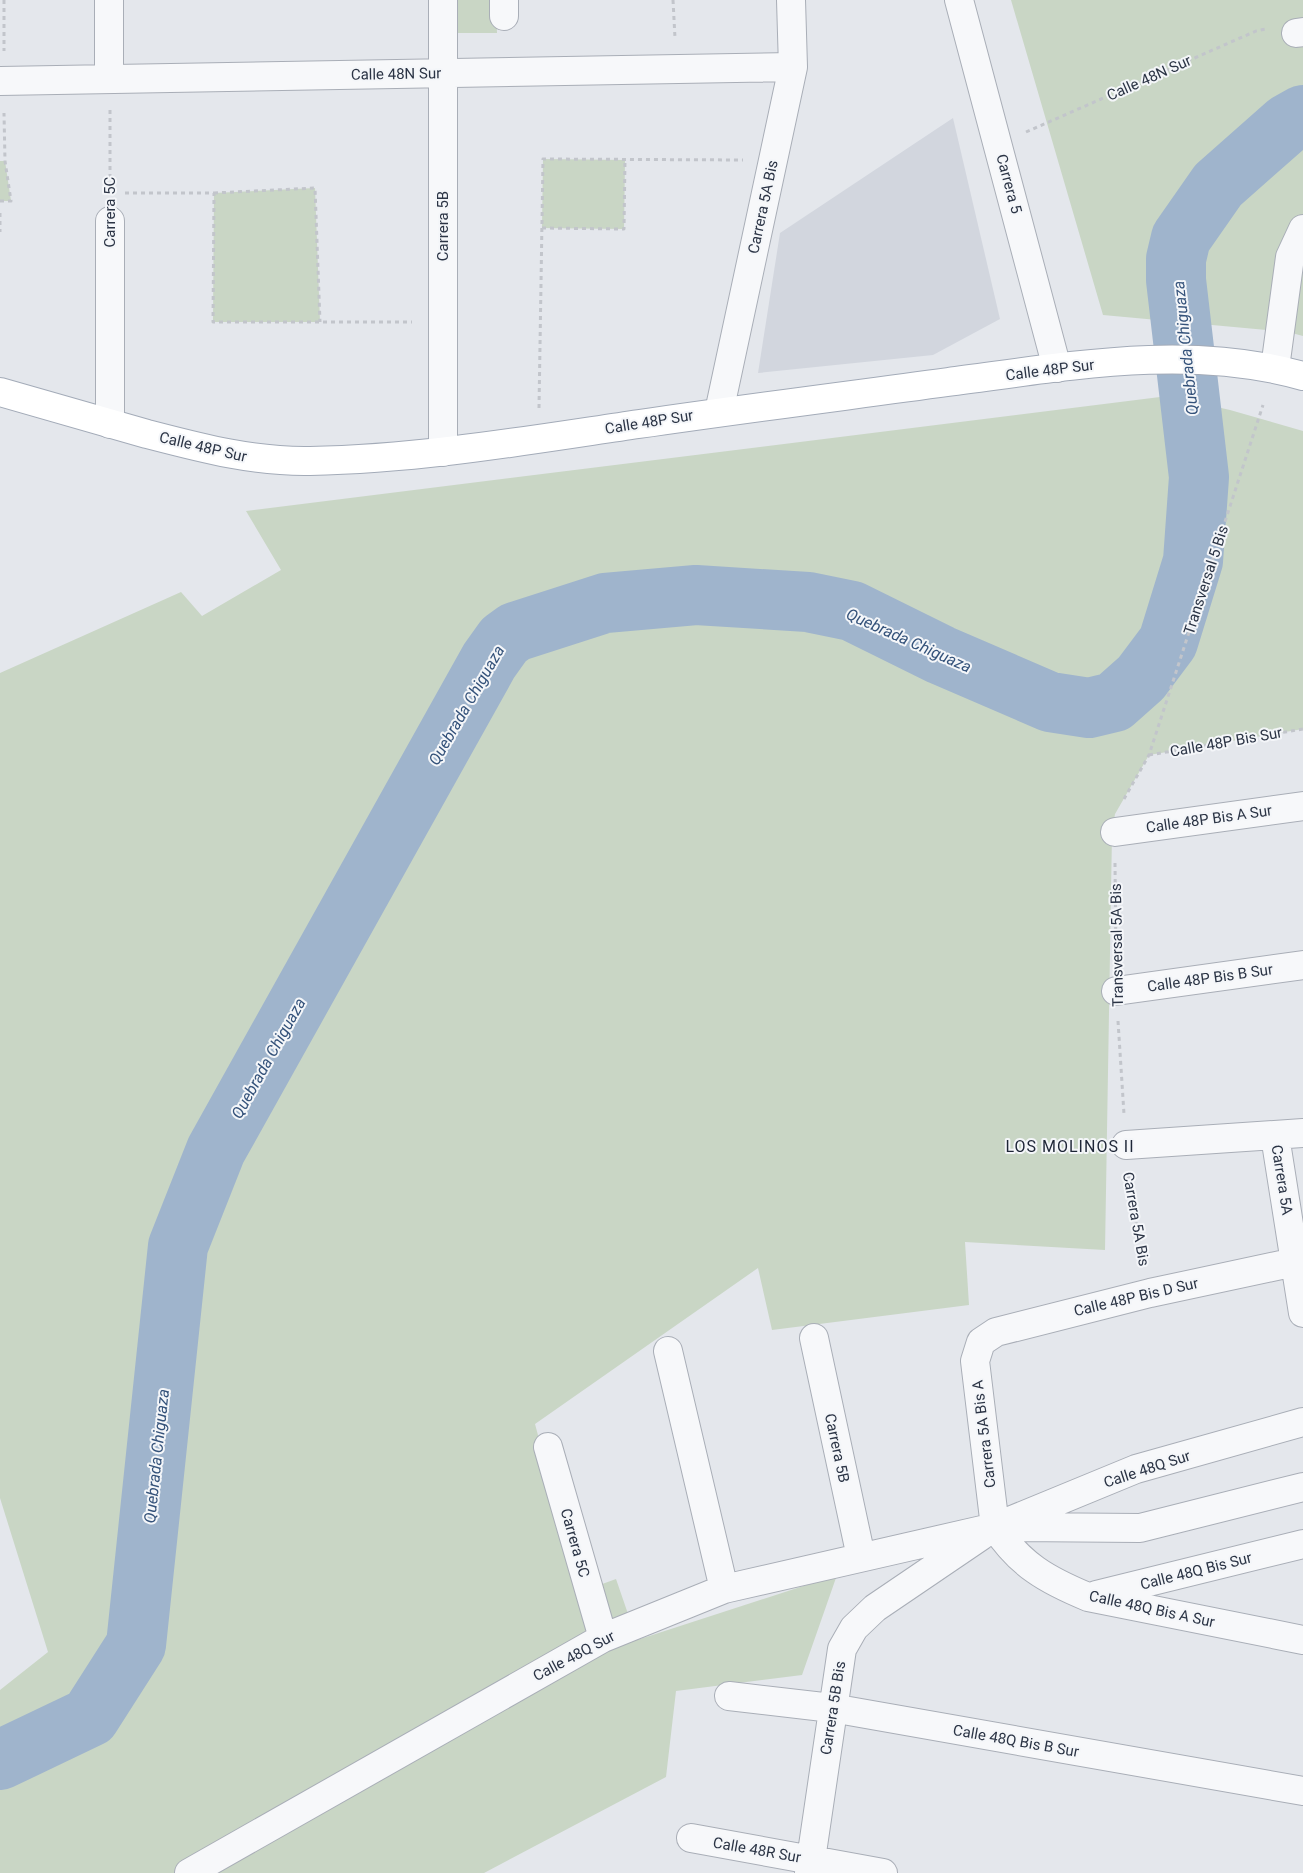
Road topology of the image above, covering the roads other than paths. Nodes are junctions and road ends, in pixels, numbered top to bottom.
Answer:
1 (109, 0) edge
2 (443, 0) edge
3 (791, 0) edge
4 (959, 0) edge
5 (793, 67) junction
6 (443, 73) junction
7 (109, 79) junction
8 (2, 81) edge
9 (110, 221) dead end
10 (1303, 229) edge
11 (1057, 368) junction
12 (1275, 368) junction
13 (1303, 376) edge
14 (0, 392) edge
15 (719, 412) junction
16 (110, 424) junction
17 (443, 452) junction
18 (1303, 806) edge
19 (1115, 832) road end
20 (1303, 965) edge
21 (1116, 991) road end
22 (1303, 1133) edge
23 (1275, 1136) junction
24 (1126, 1145) road end
25 (1295, 1262) junction
26 (1303, 1313) edge
27 (814, 1338) dead end
28 (981, 1342) joint
29 (668, 1351) dead end
30 (1303, 1422) edge
31 (548, 1448) dead end
32 (1303, 1487) edge
33 (995, 1527) junction
34 (1303, 1544) edge
35 (861, 1557) junction
36 (724, 1589) junction
37 (1088, 1597) junction
38 (603, 1638) junction
39 (1303, 1640) edge
40 (729, 1696) dead end
41 (832, 1708) junction
42 (1303, 1791) edge
43 (691, 1838) dead end
44 (810, 1867) edge
45 (189, 1873) edge
46 (883, 1873) edge

1 - 7 street
2 - 6 street, Carrera 5B
3 - 5 street, Carrera 5A Bis
4 - 11 street, Carrera 5
5 - 6 street, Calle 48N Sur
5 - 15 street, Carrera 5A Bis
6 - 7 street, Calle 48N Sur
6 - 17 street, Carrera 5B
7 - 8 street, Calle 48N Sur
9 - 16 street, Carrera 5C
10 - 12 street
11 - 12 main road, Calle 48P Sur
11 - 15 main road, Calle 48P Sur
12 - 13 main road, Calle 48P Sur
14 - 16 main road, Calle 48P Sur
15 - 17 main road, Calle 48P Sur
16 - 17 main road, Calle 48P Sur
18 - 19 street, Calle 48P Bis A Sur
20 - 21 street, Calle 48P Bis B Sur
22 - 23 street
23 - 24 street
23 - 25 street, Carrera 5A
25 - 26 street, Carrera 5A
25 - 28 street, Calle 48P Bis D Sur
27 - 35 street, Carrera 5B
28 - 33 street, Carrera 5A Bis A
29 - 36 street
30 - 33 street, Calle 48Q Sur
31 - 38 street, Carrera 5C
32 - 33 street, Calle 48Q Sur
33 - 35 street, Calle 48Q Sur
33 - 37 street, Calle 48Q Bis A Sur
33 - 41 street, Carrera 5B Bis
34 - 37 street, Calle 48Q Bis Sur
35 - 36 street, Calle 48Q Sur
36 - 38 street, Calle 48Q Sur
37 - 39 street, Calle 48Q Bis A Sur
38 - 45 street, Calle 48Q Sur
40 - 41 street, Calle 48Q Bis B Sur
41 - 42 street, Calle 48Q Bis B Sur
41 - 44 street, Carrera 5B Bis
43 - 44 street, Calle 48R Sur
44 - 46 street, Calle 48R Sur

